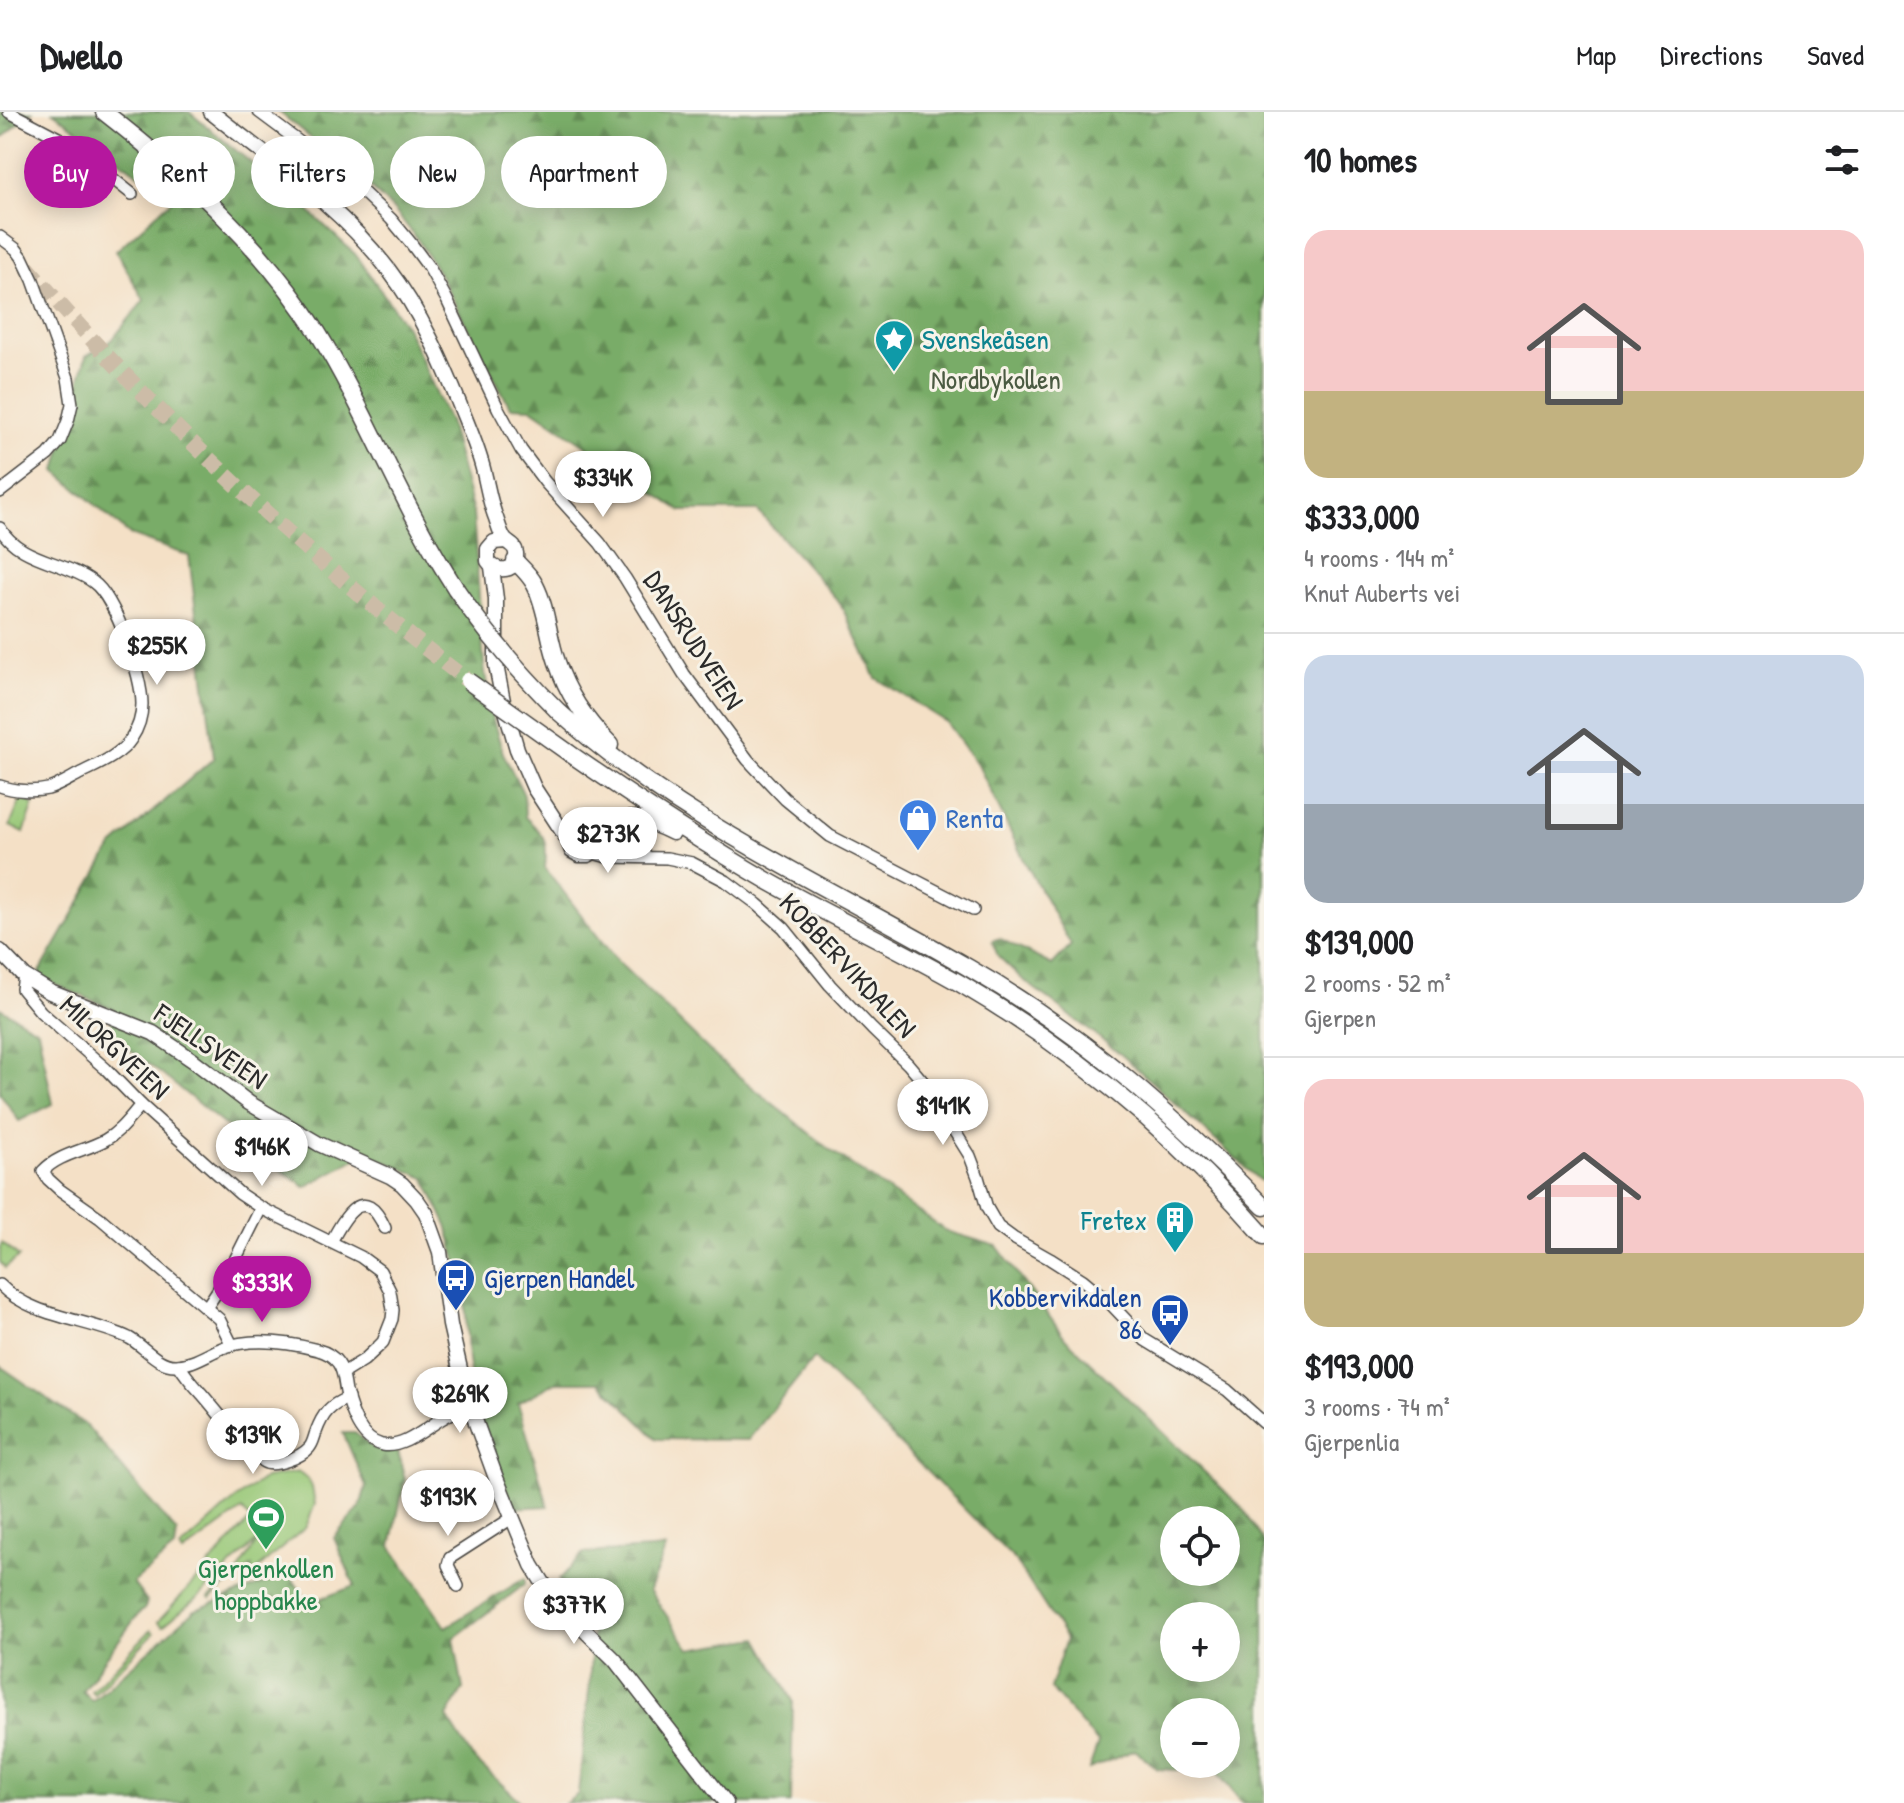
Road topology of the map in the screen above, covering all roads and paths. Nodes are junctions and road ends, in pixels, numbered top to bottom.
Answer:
1 (9, 112) edge
2 (104, 112) edge
3 (259, 112) edge
4 (214, 113) edge
5 (132, 194) dead end
6 (0, 237) edge
7 (0, 492) edge
8 (0, 528) edge
9 (500, 541) junction
10 (504, 566) junction
11 (468, 681) tunnel mouth
12 (0, 786) edge
13 (688, 810) junction
14 (573, 834) junction
15 (596, 842) junction
16 (769, 881) junction
17 (973, 910) dead end
18 (0, 951) edge
19 (24, 976) junction
20 (141, 1105) junction
21 (1264, 1207) edge
22 (261, 1208) junction
23 (385, 1228) dead end
24 (1264, 1236) edge
25 (331, 1242) junction
26 (0, 1285) edge
27 (206, 1308) junction
28 (232, 1345) junction
29 (179, 1365) junction
30 (343, 1373) junction
31 (348, 1398) junction
32 (470, 1405) junction
33 (1264, 1423) edge
34 (512, 1518) junction
35 (458, 1586) dead end
36 (726, 1803) edge

1 - 5 street
2 - 13 highway, bridge
3 - 17 street, DANSRUDVEIEN
4 - 9 main road
6 - 7 street
8 - 12 street
9 - 10 main road
9 - 10 main road
10 - 13 highway
10 - 14 main road
11 - 16 highway, bridge
13 - 21 highway
14 - 15 main road
14 - 15 main road
15 - 16 highway
15 - 33 street, KOBBERVIKDALEN
16 - 24 highway
18 - 19 main road, FJELLSVEIEN
19 - 20 street, MILORGVEIEN
19 - 32 main road, FJELLSVEIEN
20 - 22 street, MILORGVEIEN
20 - 27 street
22 - 25 street, MILORGVEIEN
22 - 27 street
23 - 25 street
25 - 30 street, MILORGVEIEN
26 - 29 street
27 - 28 street
28 - 29 street
28 - 30 street
29 - 31 street
30 - 31 street
31 - 32 street
32 - 34 main road, FJELLSVEIEN
34 - 35 street
34 - 36 main road, FJELLSVEIEN

